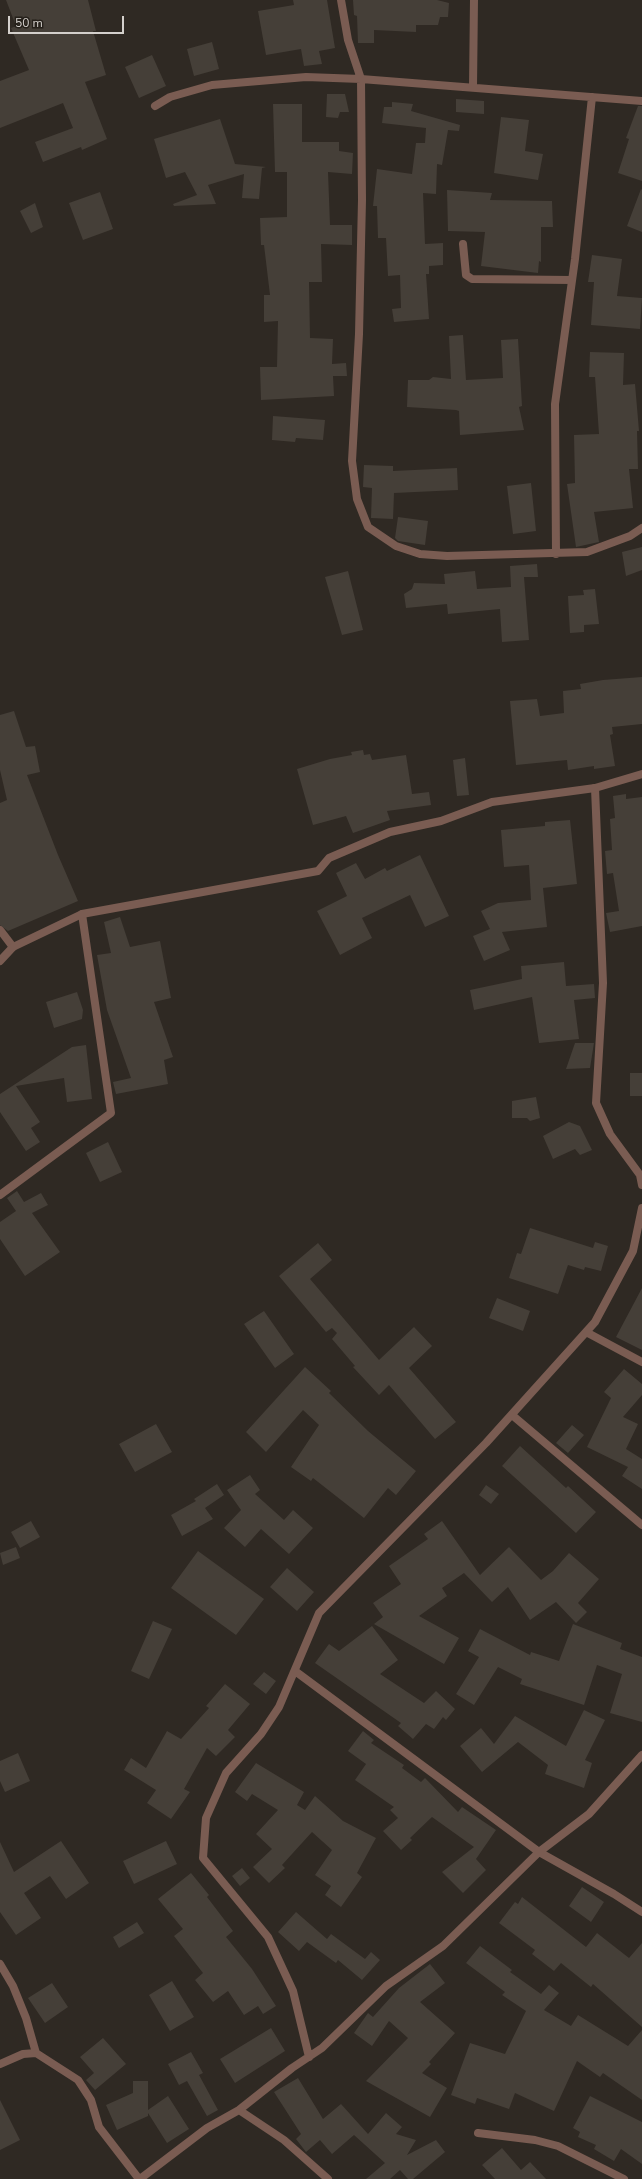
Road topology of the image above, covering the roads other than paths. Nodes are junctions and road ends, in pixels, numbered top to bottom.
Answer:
1 (342, 0) edge
2 (474, 0) edge
3 (361, 79) junction
4 (473, 87) junction
5 (592, 97) junction
6 (642, 101) edge
7 (155, 106) dead end
8 (463, 244) dead end
9 (572, 280) junction
10 (642, 528) edge
11 (556, 554) junction
12 (642, 774) edge
13 (595, 788) junction
14 (82, 914) junction
15 (0, 930) edge
16 (13, 947) junction
17 (0, 961) edge
18 (642, 1185) edge
19 (0, 1195) edge
20 (642, 1208) edge
21 (586, 1332) junction
22 (642, 1362) edge
23 (512, 1415) junction
24 (642, 1525) edge
25 (295, 1671) junction
26 (642, 1755) edge
27 (539, 1852) junction
28 (642, 1912) edge
29 (0, 1964) edge
30 (36, 2053) junction
31 (309, 2057) junction
32 (0, 2064) edge
33 (239, 2110) junction
34 (478, 2133) dead end
35 (140, 2179) edge
36 (328, 2179) edge
37 (624, 2179) edge

1 - 3 street
2 - 4 street
3 - 4 street
3 - 7 street
3 - 11 street
4 - 5 street
5 - 6 street
5 - 9 street
8 - 9 street
9 - 11 street
10 - 11 street
12 - 13 street
13 - 14 street
13 - 18 street
14 - 16 street
14 - 19 street
15 - 16 street
16 - 17 street
20 - 21 street
21 - 22 street
21 - 23 street
23 - 24 street
23 - 25 street
25 - 27 street
25 - 31 street
26 - 27 street
27 - 28 street
27 - 31 street
29 - 30 street
30 - 32 street
30 - 35 street
31 - 33 street
33 - 35 street
33 - 36 street
34 - 37 street

